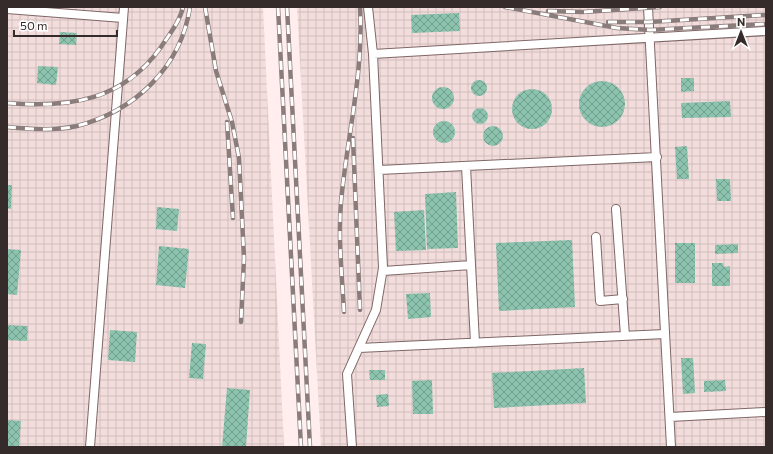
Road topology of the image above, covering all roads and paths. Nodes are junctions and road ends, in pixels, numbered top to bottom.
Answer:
1 (124, 7) edge
2 (368, 7) edge
3 (648, 7) edge
4 (7, 9) edge
5 (123, 18) junction
6 (766, 31) edge
7 (650, 38) junction
8 (373, 54) junction
9 (657, 157) junction
10 (466, 166) junction
11 (379, 170) junction
12 (616, 210) dead end
13 (596, 237) dead end
14 (471, 265) junction
15 (383, 271) junction
16 (623, 299) junction
17 (666, 334) junction
18 (625, 336) junction
19 (475, 343) junction
20 (359, 348) junction
21 (766, 412) edge
22 (670, 417) junction
23 (90, 447) edge
24 (352, 447) edge
25 (671, 447) edge

1 - 5 lane
2 - 8 lane
3 - 7 lane
4 - 5 lane
5 - 23 lane
6 - 7 lane
7 - 8 lane
7 - 9 lane
8 - 11 lane
9 - 10 lane
9 - 17 lane
10 - 11 lane
10 - 14 lane
11 - 15 lane
12 - 16 lane
13 - 16 lane
14 - 15 lane
14 - 19 lane
15 - 20 lane
16 - 18 lane
17 - 18 lane
17 - 22 lane
18 - 19 lane
19 - 20 lane
20 - 24 lane
21 - 22 lane
22 - 25 lane

